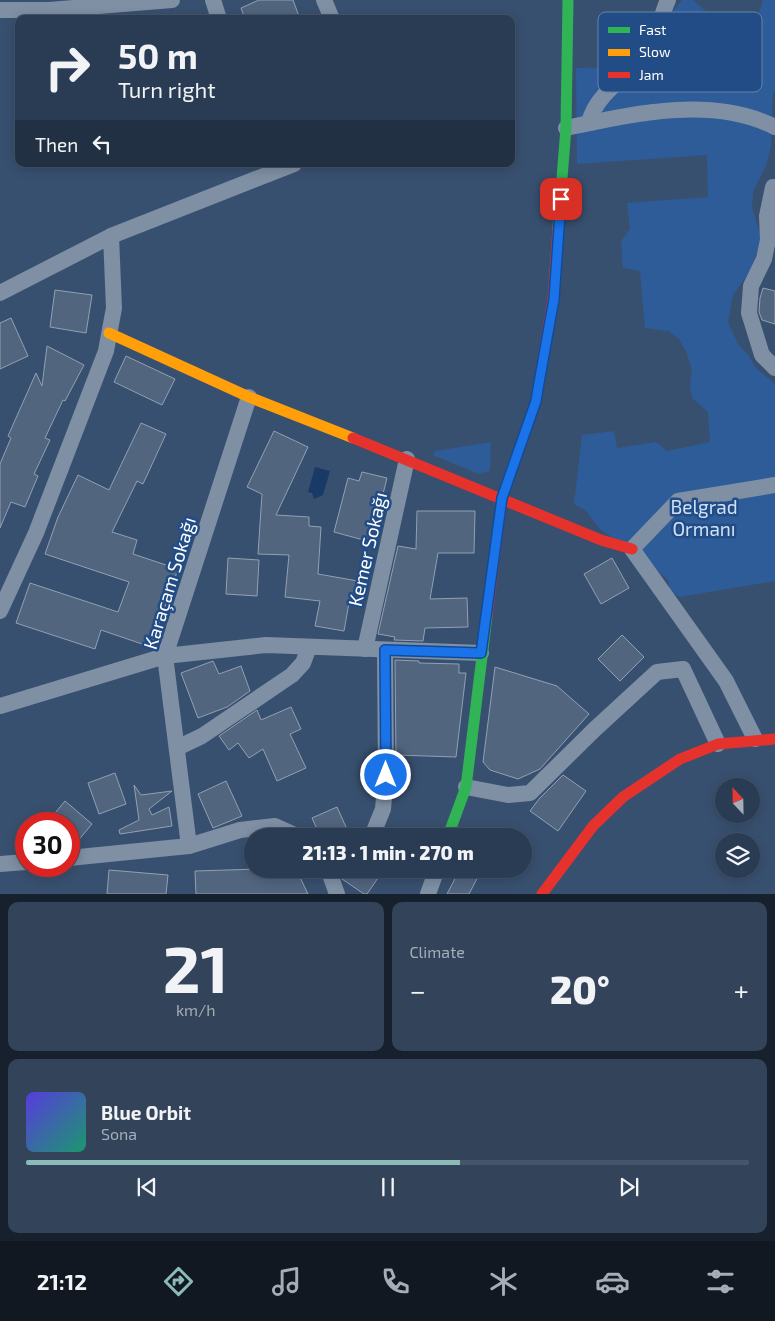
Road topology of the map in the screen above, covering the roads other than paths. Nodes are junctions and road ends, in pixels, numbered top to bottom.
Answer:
1 (172, 0) edge
2 (212, 0) edge
3 (324, 0) edge
4 (568, 0) edge
5 (668, 0) edge
6 (0, 10) edge
7 (663, 12) edge
8 (218, 15) edge
9 (330, 15) edge
10 (608, 92) edge
11 (589, 123) junction
12 (775, 127) edge
13 (566, 128) junction
14 (274, 168) edge
15 (773, 186) dead end
16 (111, 236) junction
17 (0, 293) edge
18 (109, 334) junction
19 (775, 368) edge
20 (249, 397) junction
21 (407, 459) junction
22 (775, 485) edge
23 (502, 498) junction
24 (632, 549) junction
25 (0, 611) edge
26 (310, 647) junction
27 (365, 649) junction
28 (385, 650) junction
29 (481, 653) junction
30 (165, 656) junction
31 (0, 706) edge
32 (775, 738) edge
33 (755, 739) junction
34 (718, 744) junction
35 (177, 748) junction
36 (466, 787) junction
37 (258, 828) edge
38 (279, 828) edge
39 (375, 828) edge
40 (451, 828) edge
41 (244, 830) edge
42 (189, 846) junction
43 (80, 857) edge
44 (15, 863) edge
45 (0, 864) edge
46 (331, 878) edge
47 (434, 878) edge
48 (337, 894) edge
49 (428, 894) edge
50 (542, 894) edge

1 - 6 street
2 - 8 street
3 - 9 street
4 - 13 street
5 - 7 street
10 - 11 street
11 - 12 street
11 - 13 street
13 - 23 street
14 - 16 street
15 - 19 street
16 - 17 street
16 - 18 street
18 - 20 street
18 - 25 street
20 - 21 street
20 - 30 street, Karaçam Sokağı
21 - 23 street
21 - 27 street, Kemer Sokağı
22 - 24 street
23 - 24 street
23 - 29 street
24 - 33 street
26 - 27 street
26 - 30 street
26 - 35 street
27 - 28 street
28 - 29 street
28 - 39 street
29 - 36 street
30 - 31 street
30 - 35 street, Karaçam Sokağı
32 - 33 street
33 - 34 street
34 - 36 street
34 - 50 street
35 - 42 street, Karaçam Sokağı
36 - 40 street
37 - 38 street
41 - 42 street
42 - 43 street
44 - 45 street
46 - 48 street
47 - 49 street

